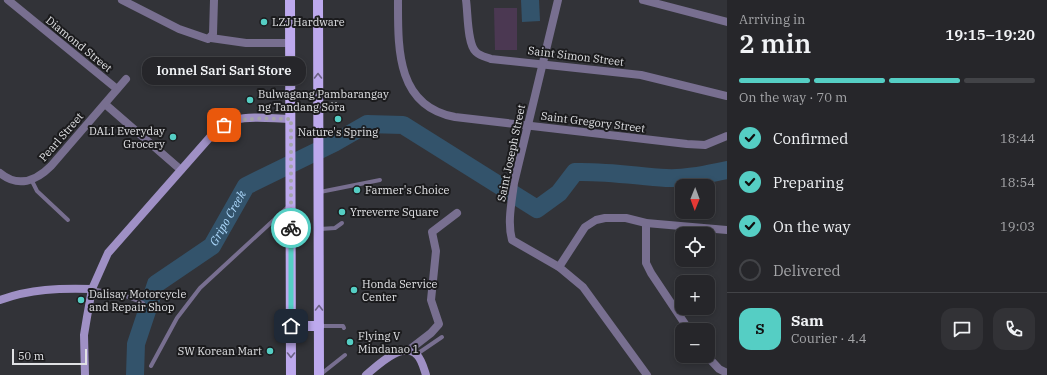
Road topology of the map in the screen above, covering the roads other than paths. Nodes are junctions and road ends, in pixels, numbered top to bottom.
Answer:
1 (8, 0) edge
2 (122, 0) edge
3 (214, 0) edge
4 (290, 0) edge
5 (318, 0) edge
6 (398, 0) edge
7 (466, 0) edge
8 (558, 0) edge
9 (643, 0) edge
10 (727, 22) edge
11 (212, 36) junction
12 (291, 43) junction
13 (542, 63) junction
14 (126, 79) dead end
15 (117, 89) junction
16 (727, 96) edge
17 (105, 104) junction
18 (291, 119) junction
19 (528, 126) junction
20 (727, 136) edge
21 (181, 170) junction
22 (1, 176) edge
23 (380, 180) dead end
24 (32, 181) junction
25 (319, 192) junction
26 (292, 204) junction
27 (457, 213) dead end
28 (68, 220) dead end
29 (342, 223) dead end
30 (646, 223) junction
31 (319, 229) junction
32 (727, 230) edge
33 (559, 267) junction
34 (92, 289) junction
35 (0, 300) edge
36 (143, 303) dead end
37 (684, 323) edge
38 (291, 326) junction
39 (319, 326) junction
40 (344, 328) dead end
41 (442, 337) dead end
42 (409, 350) junction
43 (417, 354) junction
44 (345, 355) dead end
45 (713, 363) edge
46 (151, 366) dead end
47 (727, 373) edge
48 (85, 375) edge
49 (292, 375) edge
50 (319, 375) edge
51 (366, 375) edge
52 (426, 375) edge
53 (647, 375) edge

1 - 15 street, Diamond Street
2 - 11 street
3 - 11 street
4 - 12 main road
25 -> 5 main road
6 - 19 street, Saint Gregory Street
7 - 13 street, Saint Simon Street
8 - 13 street, Saint Joseph Street
9 - 10 street
11 - 12 street
12 - 18 main road
13 - 16 street, Saint Simon Street
13 - 19 street, Saint Joseph Street
14 - 15 street, Pearl Street
15 - 17 street, Pearl Street
17 - 21 street
17 - 24 street, Pearl Street
18 - 21 street
18 - 26 main road
19 - 20 street, Saint Gregory Street
19 - 33 street, Saint Joseph Street
21 - 34 street
22 - 24 street
23 - 25 lane
24 - 28 lane
25 - 31 main road
26 - 38 main road
26 - 46 lane
27 - 42 street
29 - 31 lane
30 - 32 street
30 - 33 street
30 - 37 street
39 -> 31 main road
33 - 53 street, Saint Joseph Street
34 - 35 street
34 - 36 lane
34 - 48 street
38 - 39 main road
38 -> 49 main road
39 - 40 lane
39 - 50 main road
41 - 43 lane
42 - 43 street
42 - 51 street
43 - 52 street
44 - 50 lane
45 - 47 street

